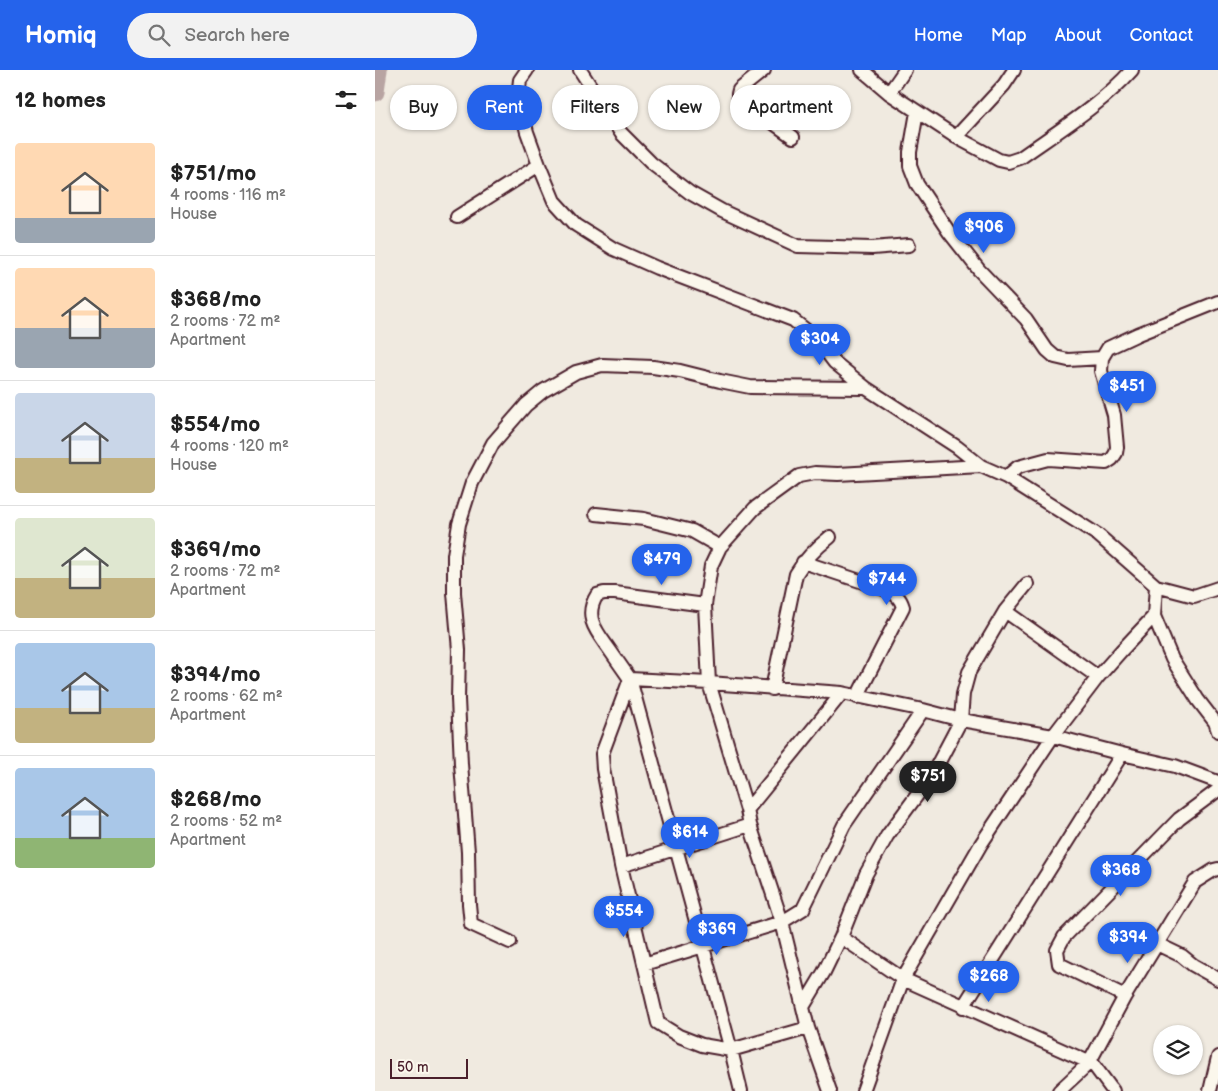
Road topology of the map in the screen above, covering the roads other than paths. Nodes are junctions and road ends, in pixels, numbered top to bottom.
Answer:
1 (525, 70) edge
2 (580, 70) edge
3 (764, 70) edge
4 (862, 70) edge
5 (905, 70) edge
6 (1014, 70) edge
7 (1132, 70) edge
8 (889, 93) junction
9 (917, 112) junction
10 (793, 136) dead end
11 (956, 137) junction
12 (539, 165) junction
13 (457, 217) dead end
14 (909, 245) dead end
15 (1218, 302) edge
16 (1102, 358) junction
17 (866, 388) junction
18 (981, 466) junction
19 (1006, 476) junction
20 (596, 514) dead end
21 (830, 537) dead end
22 (720, 547) junction
23 (803, 562) junction
24 (1027, 584) dead end
25 (1157, 586) junction
26 (1218, 588) edge
27 (705, 605) junction
28 (1005, 611) junction
29 (1154, 616) junction
30 (1098, 677) junction
31 (630, 679) junction
32 (709, 683) junction
33 (773, 689) junction
34 (842, 693) junction
35 (857, 697) junction
36 (923, 710) junction
37 (961, 720) junction
38 (1218, 731) edge
39 (1053, 736) junction
40 (1122, 754) junction
41 (1218, 782) edge
42 (1218, 790) edge
43 (747, 810) junction
44 (750, 826) junction
45 (676, 849) junction
46 (621, 866) junction
47 (1218, 869) edge
48 (782, 922) junction
49 (841, 937) junction
50 (510, 942) dead end
51 (1157, 944) junction
52 (703, 946) junction
53 (644, 964) junction
54 (903, 979) junction
55 (1218, 979) edge
56 (1125, 996) junction
57 (803, 1007) junction
58 (963, 1007) junction
59 (807, 1028) junction
60 (731, 1050) junction
61 (1218, 1057) edge
62 (1089, 1062) junction
63 (741, 1091) edge
64 (830, 1091) edge
65 (863, 1091) edge
66 (1059, 1091) edge
67 (1113, 1091) edge
68 (1209, 1091) edge

1 - 12 street
2 - 14 street
3 - 10 street
4 - 8 street
5 - 8 street
6 - 11 street
7 - 11 street
8 - 9 street
9 - 11 street
9 - 16 street
12 - 13 street
12 - 17 street
15 - 16 street
16 - 19 street
17 - 18 street
17 - 50 street
18 - 19 street
18 - 22 street
19 - 25 street
20 - 22 street
21 - 23 street
22 - 27 street
23 - 33 street
23 - 35 street
24 - 28 street
25 - 26 street
25 - 29 street
27 - 31 street
27 - 32 street
28 - 30 street
28 - 37 street
29 - 30 street
29 - 38 street
30 - 39 street
31 - 32 street
31 - 45 street
31 - 46 street
32 - 33 street
32 - 43 street
33 - 34 street
34 - 35 street
34 - 43 street
35 - 36 street
36 - 37 street
36 - 48 street
37 - 39 street
37 - 49 street
39 - 40 street
39 - 54 street
40 - 41 street
40 - 58 street
42 - 56 street
43 - 44 street
44 - 45 street
44 - 48 street
45 - 46 street
45 - 52 street
46 - 53 street
47 - 51 street
48 - 52 street
48 - 57 street
49 - 54 street
49 - 57 street
51 - 55 street
51 - 56 street
52 - 53 street
52 - 60 street
53 - 60 street
54 - 58 street
54 - 65 street
56 - 62 street
57 - 59 street
58 - 62 street
59 - 60 street
59 - 64 street
60 - 63 street
61 - 68 street
62 - 66 street
62 - 67 street

